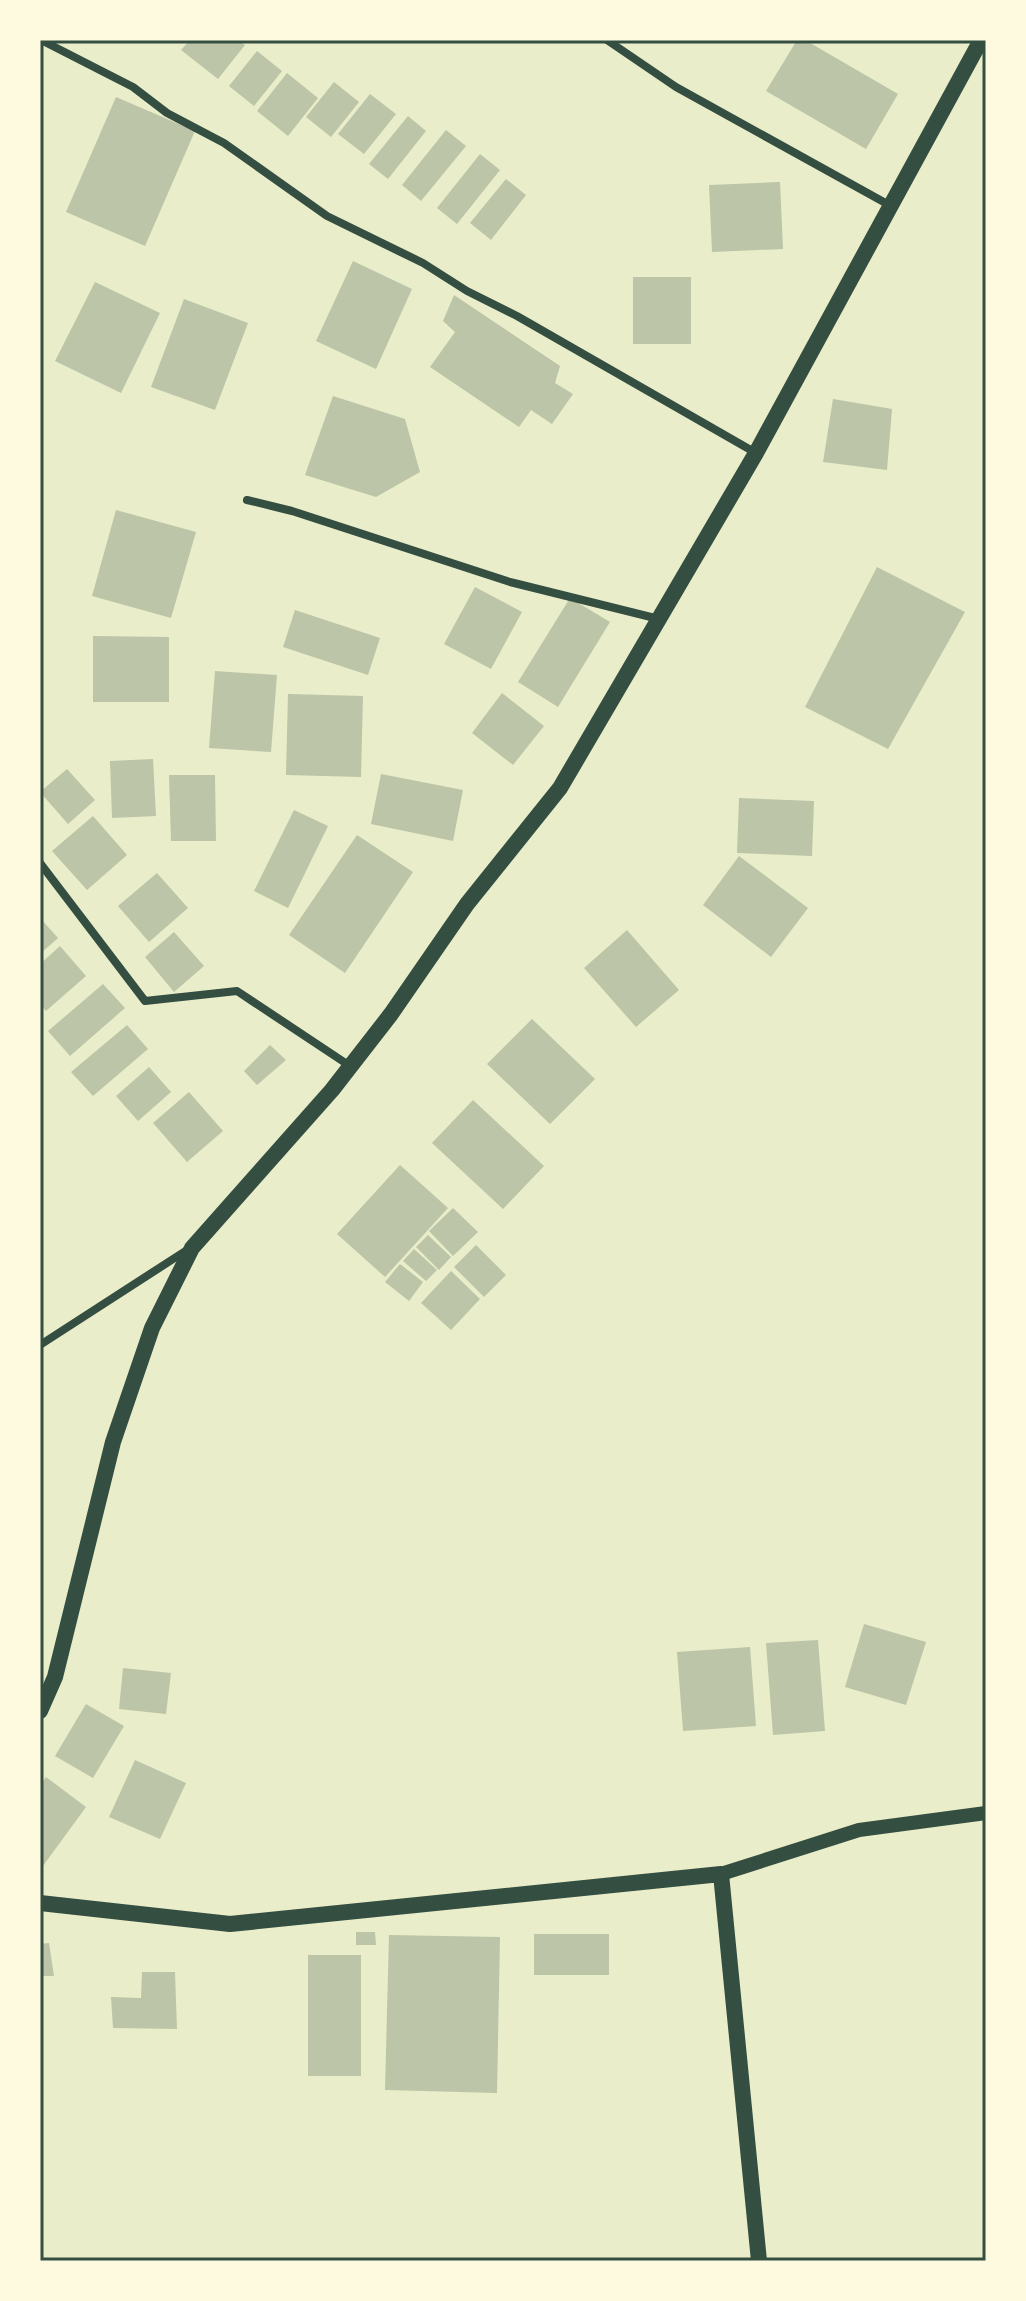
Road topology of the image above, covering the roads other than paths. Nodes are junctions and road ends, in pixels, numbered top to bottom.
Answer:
1 (41, 40) edge
2 (607, 40) edge
3 (981, 40) edge
4 (891, 206) junction
5 (756, 453) junction
6 (247, 500) dead end
7 (660, 619) junction
8 (40, 863) edge
9 (350, 1066) junction
10 (192, 1248) junction
11 (40, 1345) edge
12 (40, 1711) edge
13 (986, 1813) edge
14 (721, 1874) junction
15 (40, 1903) edge
16 (759, 2261) edge

1 - 5 street
2 - 4 street
3 - 4 main road
4 - 5 main road
5 - 7 main road
6 - 7 street
7 - 9 main road
8 - 9 street
9 - 10 main road
10 - 11 street
10 - 12 main road
13 - 14 street
14 - 15 main road
14 - 16 main road

